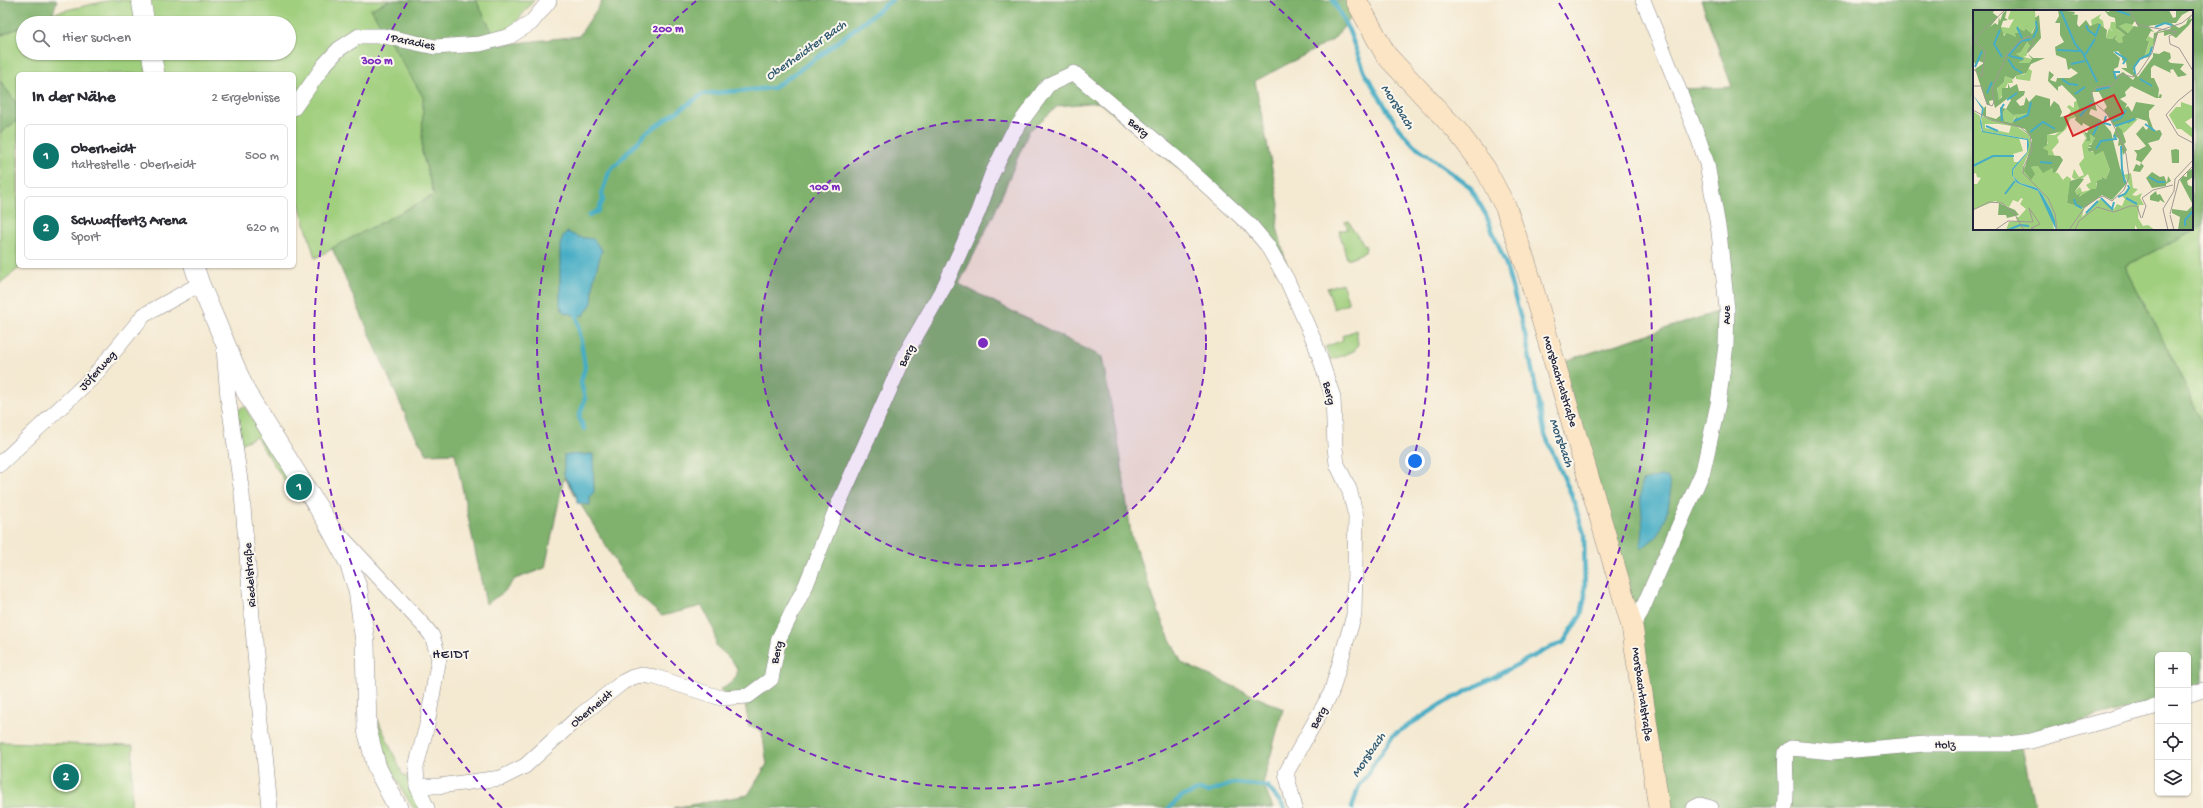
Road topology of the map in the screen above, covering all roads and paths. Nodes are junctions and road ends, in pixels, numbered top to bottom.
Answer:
1 (141, 0) edge
2 (1356, 0) edge
3 (1643, 0) edge
4 (549, 1) dead end
5 (144, 16) edge
6 (152, 60) edge
7 (155, 72) edge
8 (296, 105) edge
9 (197, 275) edge
10 (224, 342) junction
11 (0, 464) edge
12 (326, 520) junction
13 (1632, 626) junction
14 (771, 679) joint
15 (2203, 690) edge
16 (2191, 695) edge
17 (2155, 707) edge
18 (417, 786) junction
19 (269, 808) edge
20 (398, 808) edge
21 (427, 808) edge
22 (1295, 808) edge
23 (1659, 808) edge
24 (1694, 808) edge
25 (1711, 808) edge
26 (1784, 808) edge

1 - 5 street
2 - 13 main road, Morsbachtalstraße
3 - 13 street, Aue
4 - 8 street, Paradies
6 - 7 street
9 - 10 street
9 - 11 street, Jöferweg
10 - 12 street
10 - 19 street, Riedelstraße
12 - 18 street
12 - 20 street
13 - 23 main road, Morsbachtalstraße
14 - 18 street, Oberheidt
14 - 22 street, Berg
15 - 16 street
17 - 26 street, Holz
18 - 21 street
24 - 25 street

